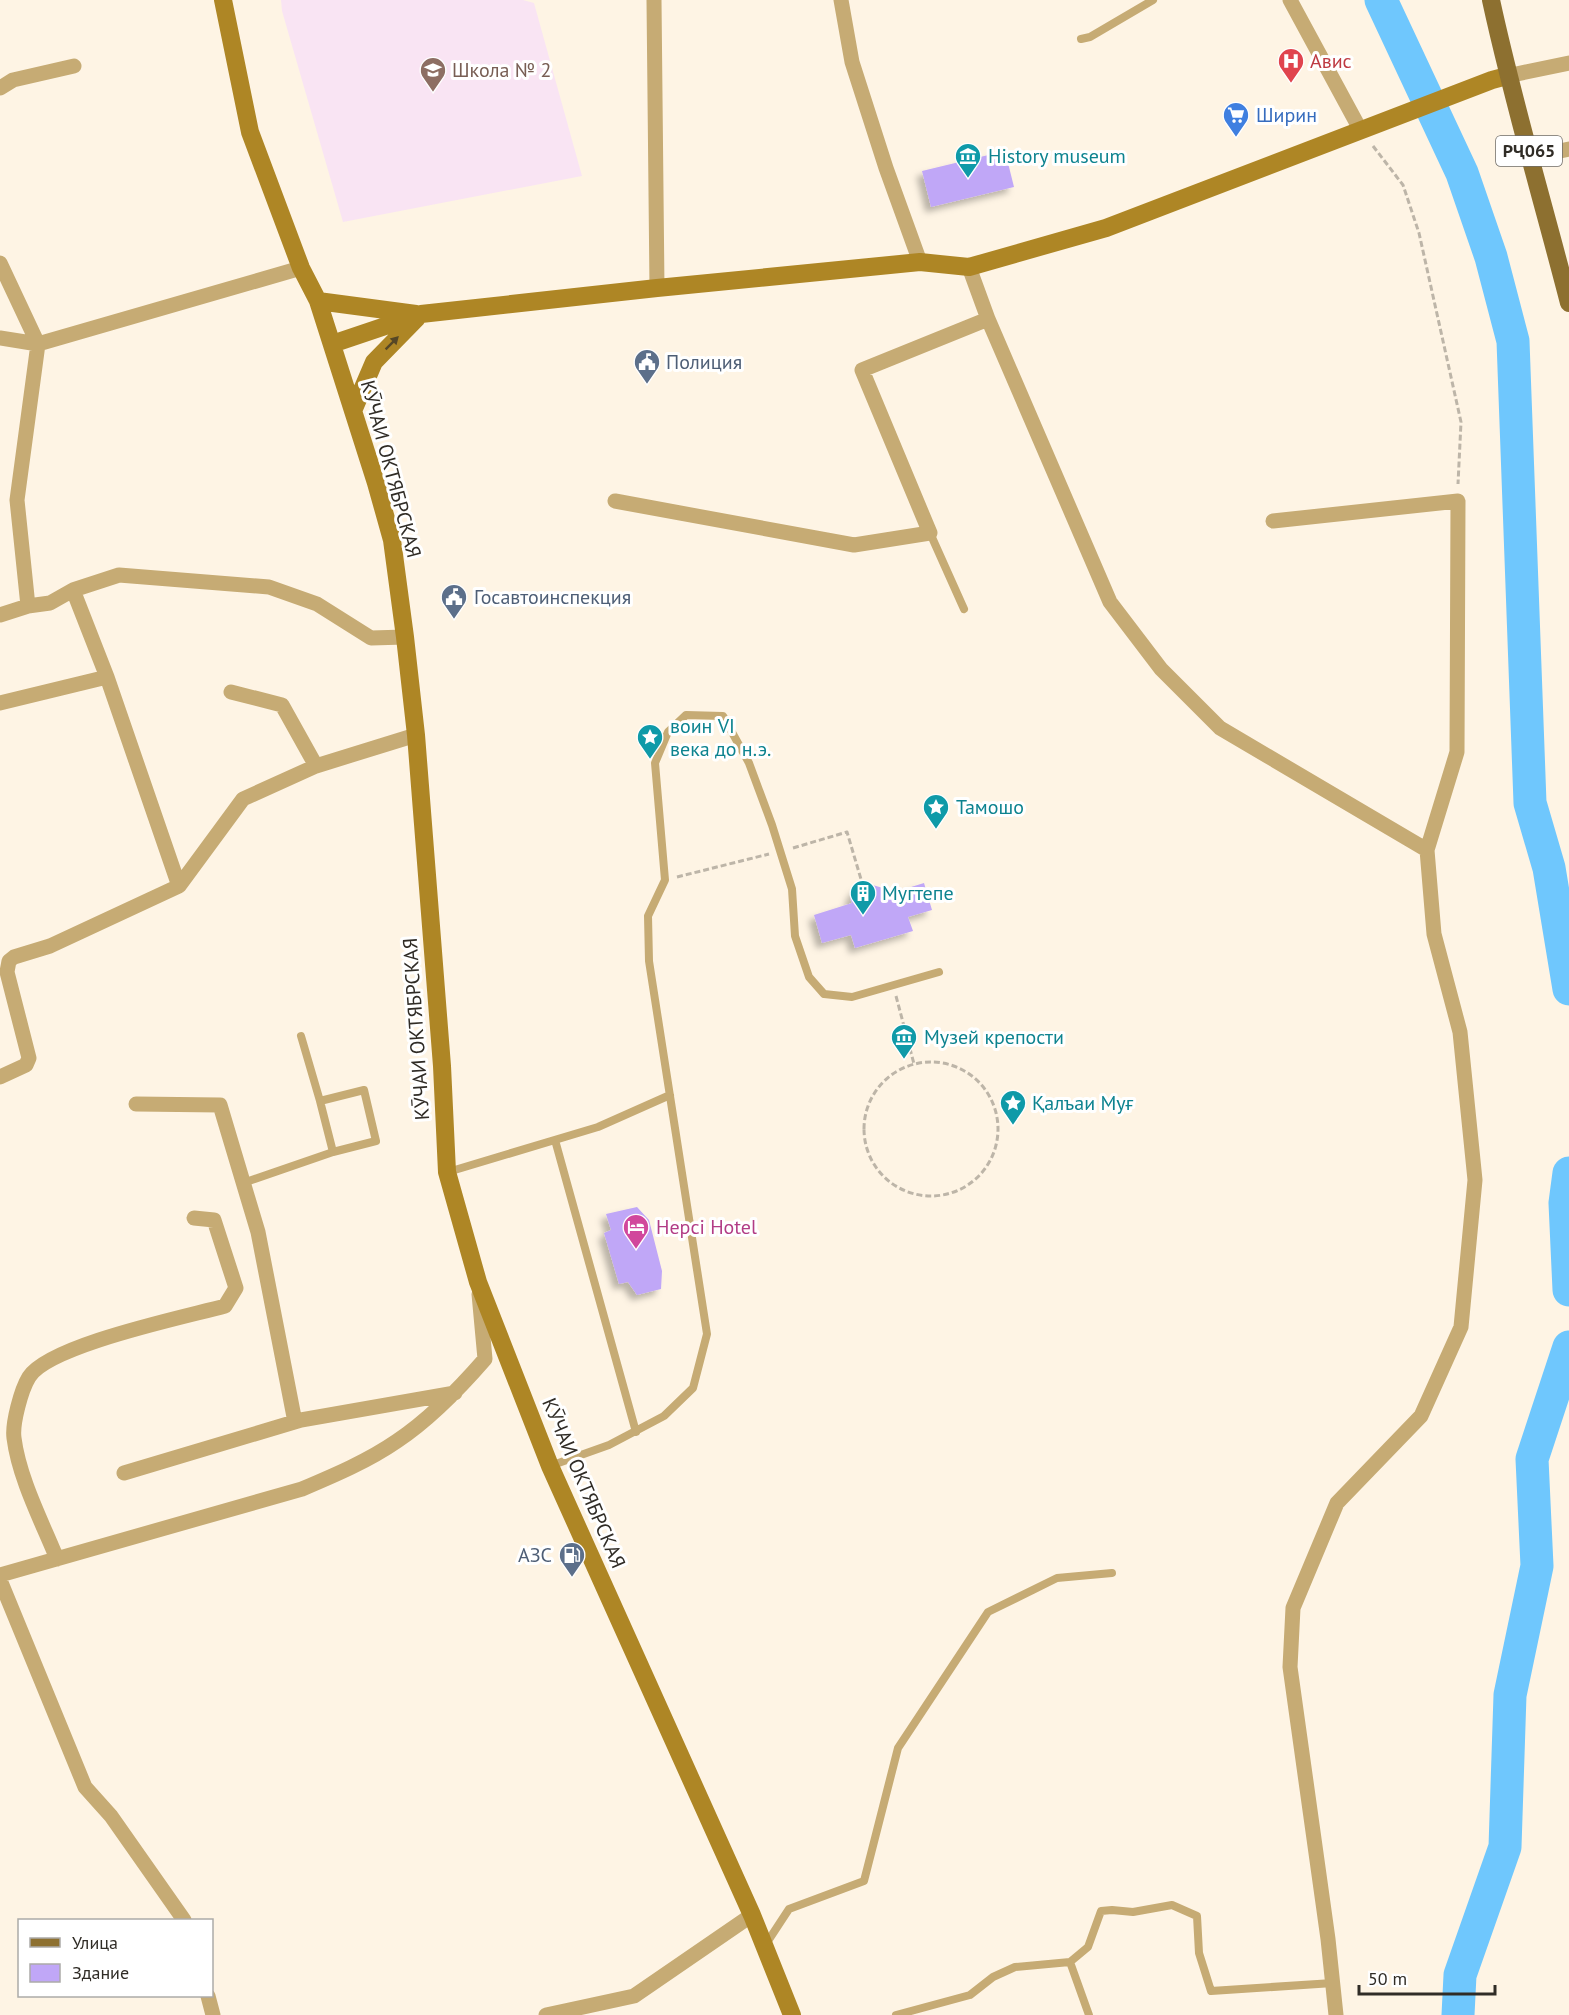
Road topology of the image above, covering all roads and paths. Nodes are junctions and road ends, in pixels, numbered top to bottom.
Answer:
1 (223, 0) edge
2 (654, 0) edge
3 (841, 0) edge
4 (1153, 0) edge
5 (1290, 0) edge
6 (1491, 0) edge
7 (1082, 39) dead end
8 (1569, 63) edge
9 (74, 66) dead end
10 (1500, 78) junction
11 (0, 88) edge
12 (1361, 131) junction
13 (1569, 149) edge
14 (1531, 157) junction
15 (920, 262) junction
16 (0, 263) edge
17 (969, 267) junction
18 (301, 268) junction
19 (657, 288) junction
20 (318, 301) junction
21 (1569, 303) edge
22 (420, 314) junction
23 (988, 319) junction
24 (0, 338) edge
25 (38, 344) junction
26 (332, 344) junction
27 (353, 411) junction
28 (615, 501) dead end
29 (1458, 501) junction
30 (1273, 521) dead end
31 (930, 533) junction
32 (73, 590) junction
33 (28, 606) junction
34 (964, 609) dead end
35 (0, 615) edge
36 (405, 637) junction
37 (107, 677) junction
38 (231, 692) dead end
39 (0, 704) edge
40 (416, 735) junction
41 (316, 766) junction
42 (1426, 850) junction
43 (779, 852) junction
44 (665, 880) junction
45 (179, 886) junction
46 (863, 886) dead end
47 (939, 972) dead end
48 (893, 985) junction
49 (301, 1036) dead end
50 (914, 1064) junction
51 (0, 1077) edge
52 (670, 1095) junction
53 (320, 1101) junction
54 (136, 1104) dead end
55 (555, 1140) junction
56 (333, 1152) junction
57 (447, 1172) junction
58 (243, 1183) junction
59 (194, 1218) dead end
60 (478, 1282) junction
61 (455, 1393) junction
62 (295, 1422) junction
63 (636, 1432) junction
64 (550, 1466) junction
65 (124, 1473) dead end
66 (57, 1559) junction
67 (1112, 1573) dead end
68 (0, 1575) edge
69 (0, 1580) edge
70 (752, 1915) junction
71 (183, 1919) edge
72 (764, 1948) junction
73 (1070, 1962) junction
74 (1333, 1983) junction
75 (208, 1997) edge
76 (213, 2015) edge
77 (546, 2015) edge
78 (792, 2015) edge
79 (896, 2015) edge
80 (1089, 2015) edge
81 (1336, 2015) edge

1 - 18 main road, КӮЧАИ ОКТЯБРСКАЯ
2 - 19 street
3 - 15 street
4 - 7 lane
5 - 12 street
6 - 10 main road, РҶ065
8 - 10 street
9 - 11 street
10 - 12 main road
10 - 14 main road, РҶ065
12 - 17 main road
12 - 29 path
13 - 14 street
14 - 21 main road, РҶ065
15 - 17 main road
15 - 19 main road
16 - 25 street
17 - 23 street
18 - 20 main road, КӮЧАИ ОКТЯБРСКАЯ
18 - 25 street
19 - 22 main road
20 - 22 main road
20 - 26 main road, КӮЧАИ ОКТЯБРСКАЯ
22 - 26 main road
27 -> 22 main road
23 - 31 street
23 - 42 street
24 - 25 street
25 - 33 street
26 - 27 main road, КӮЧАИ ОКТЯБРСКАЯ
27 - 36 main road, КӮЧАИ ОКТЯБРСКАЯ
28 - 31 street
29 - 30 street
29 - 42 street
31 - 34 lane
32 - 33 street
32 - 36 street
32 - 37 street
33 - 35 street
36 - 40 main road, КӮЧАИ ОКТЯБРСКАЯ
37 - 39 street
37 - 45 street
38 - 41 street
40 - 41 street
40 - 57 main road, КӮЧАИ ОКТЯБРСКАЯ
41 - 45 street
42 - 74 street
43 - 44 path
43 - 44 lane
43 - 46 path
43 - 48 lane
44 - 52 lane
45 - 51 street
47 - 48 lane
48 - 50 path
49 - 53 lane
50 - 50 path
52 - 55 lane
52 - 63 lane
53 - 56 lane
53 - 56 lane
54 - 58 street
55 - 57 lane
55 - 63 lane
56 - 58 lane
57 - 60 main road, КӮЧАИ ОКТЯБРСКАЯ
58 - 62 street
59 - 66 street
60 - 61 street
60 - 64 main road, КӮЧАИ ОКТЯБРСКАЯ
61 - 62 street
61 - 66 street
62 - 65 street
63 - 64 lane
64 - 70 main road, КӮЧАИ ОКТЯБРСКАЯ
66 - 68 street
67 - 72 lane
69 - 71 street
70 - 72 main road, КӮЧАИ ОКТЯБРСКАЯ
70 - 77 street
72 - 78 main road, КӮЧАИ ОКТЯБРСКАЯ
73 - 74 lane
73 - 79 lane
73 - 80 lane
74 - 81 street
75 - 76 street

